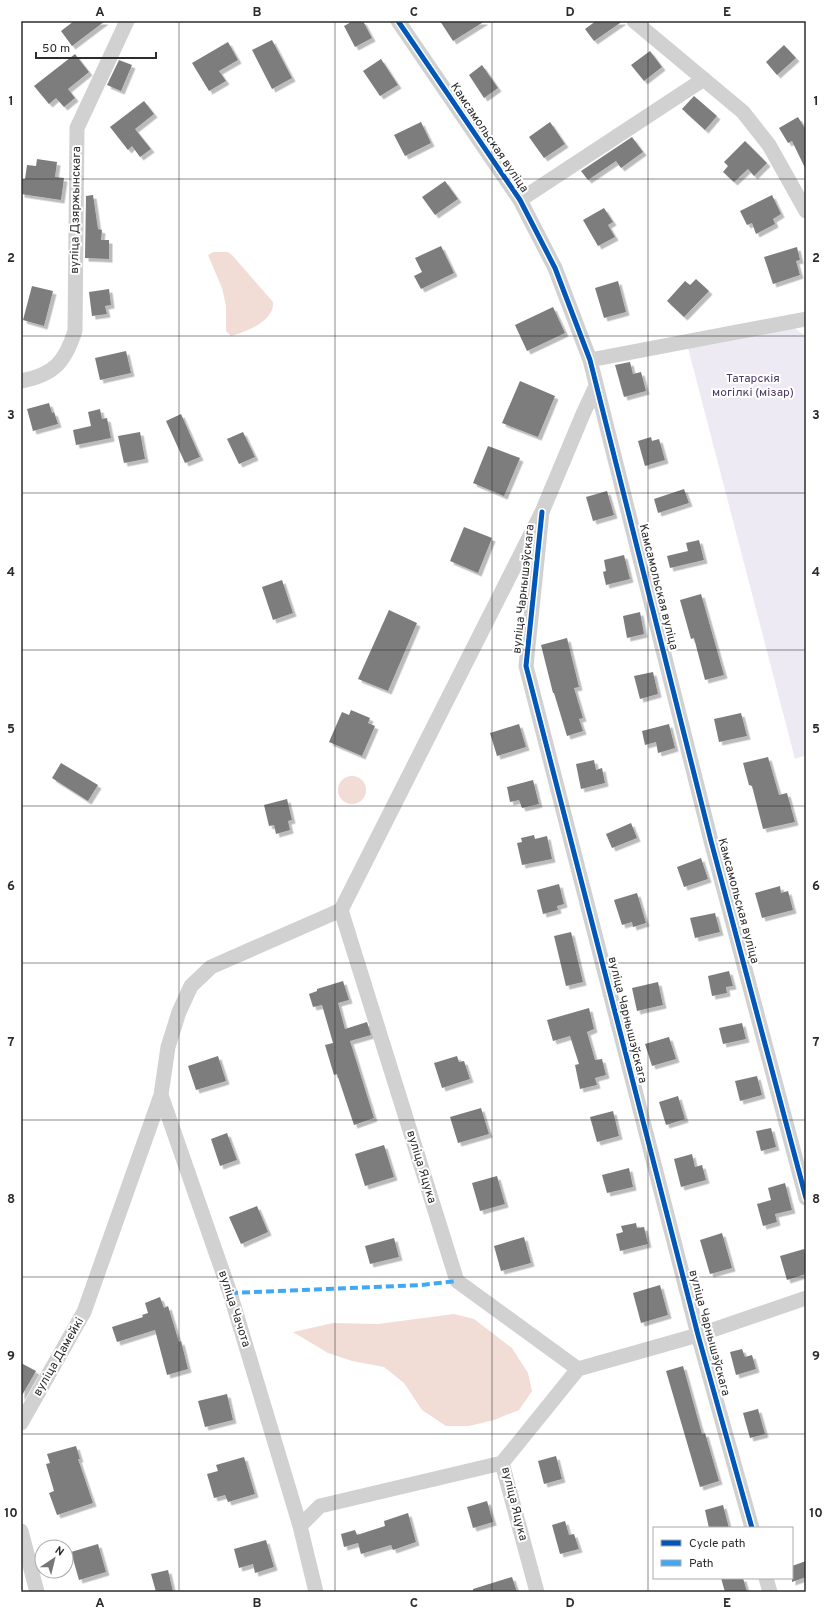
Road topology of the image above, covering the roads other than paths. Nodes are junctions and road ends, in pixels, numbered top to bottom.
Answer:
1 (127, 21) edge
2 (398, 21) edge
3 (634, 21) edge
4 (704, 79) junction
5 (520, 200) junction
6 (806, 211) edge
7 (806, 319) edge
8 (590, 360) junction
9 (21, 381) edge
10 (596, 386) junction
11 (542, 512) junction
12 (341, 910) junction
13 (161, 1096) junction
14 (806, 1198) edge
15 (806, 1298) edge
16 (698, 1335) junction
17 (578, 1369) junction
18 (21, 1423) edge
19 (502, 1463) junction
20 (300, 1526) junction
21 (752, 1527) edge
22 (21, 1531) edge
23 (766, 1579) edge
24 (37, 1592) edge
25 (316, 1592) edge
26 (537, 1592) edge
27 (770, 1592) edge

1 - 9 street, вуліца Дзяржынскага
2 - 5 street, Камсамольская вуліца
3 - 4 street
4 - 5 street
4 - 6 street
5 - 8 street, Камсамольская вуліца
7 - 8 street
8 - 10 street, Камсамольская вуліца
10 - 11 street, вуліца Чарнышэўскага
10 - 14 street, Камсамольская вуліца
11 - 12 street, вуліца Чарнышэўскага
11 - 16 street, вуліца Чарнышэўскага
12 - 13 street, вуліца Дамейкі
12 - 17 street, вуліца Яцука
13 - 18 street, вуліца Дамейкі
13 - 20 street, вуліца Чачота
15 - 16 street
16 - 17 street
16 - 21 street, вуліца Чарнышэўскага
17 - 19 street, вуліца Яцука
19 - 20 street
19 - 26 street, вуліца Яцука
20 - 25 street, вуліца Чачота
22 - 24 street
23 - 27 street

